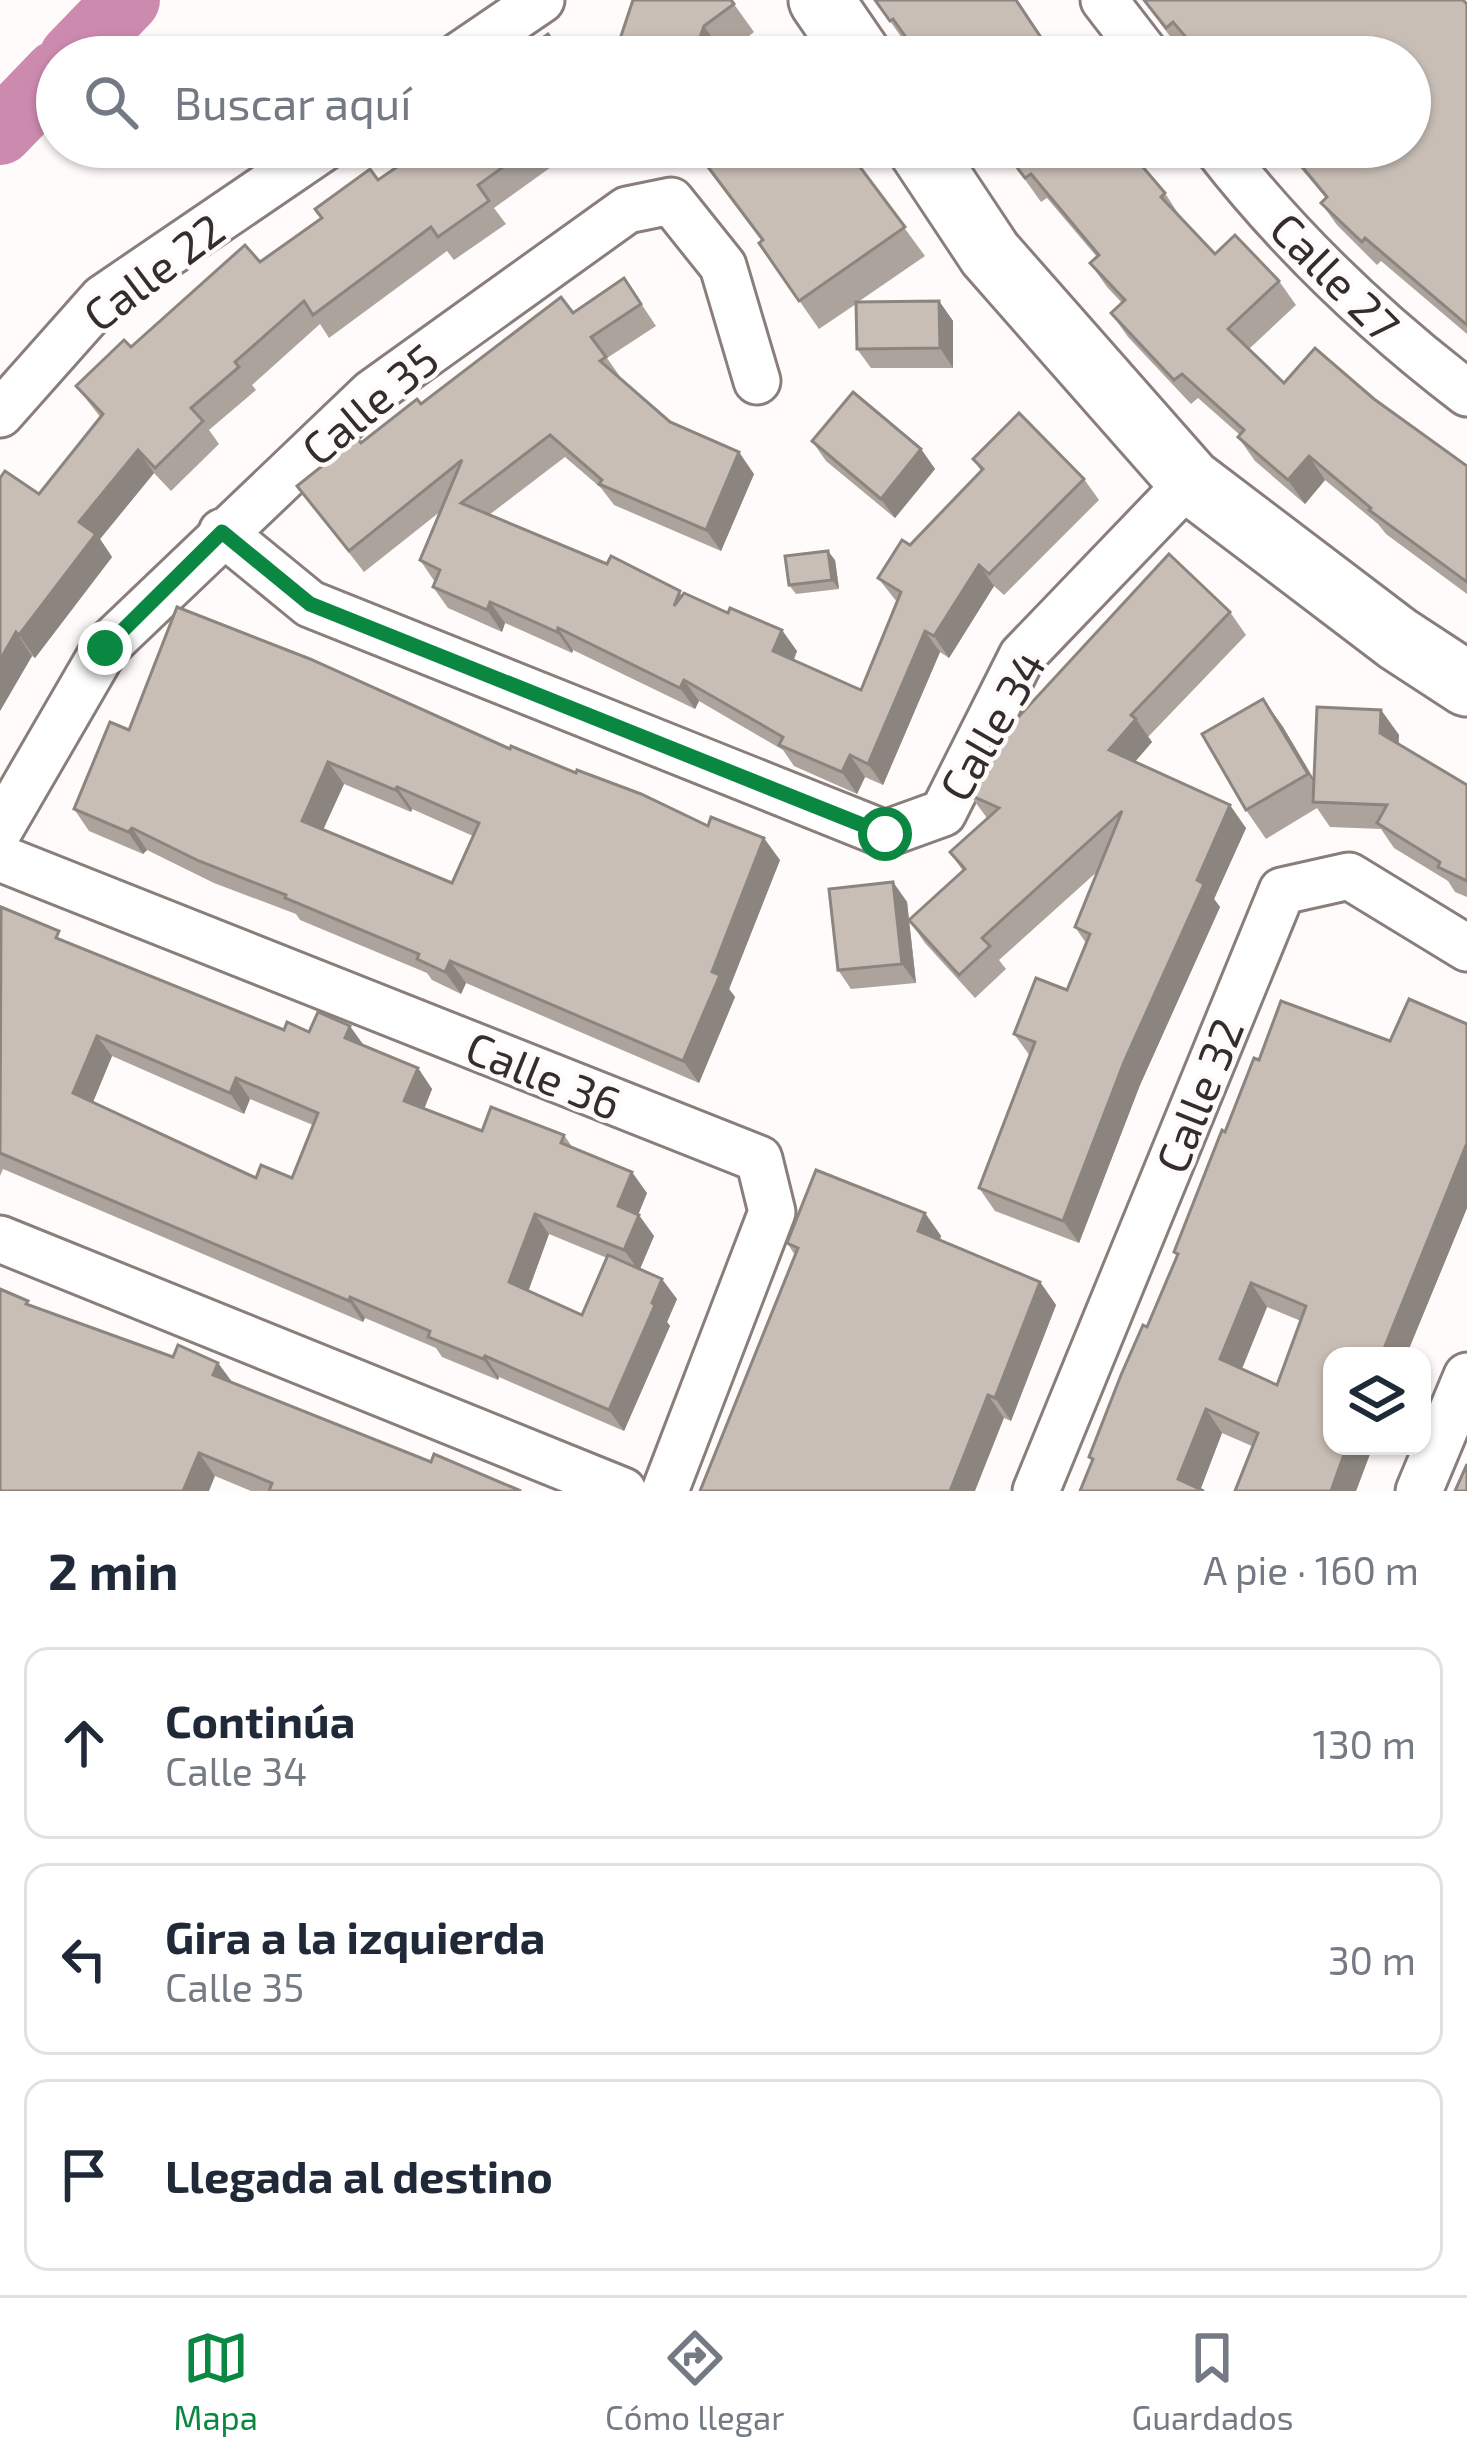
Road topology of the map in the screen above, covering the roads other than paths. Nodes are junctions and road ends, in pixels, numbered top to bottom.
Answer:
1 (541, 0) edge
2 (821, 0) edge
3 (1104, 0) edge
4 (488, 36) edge
5 (846, 36) edge
6 (1132, 36) edge
7 (294, 168) edge
8 (934, 168) edge
9 (1234, 168) edge
10 (757, 380) dead end
11 (1467, 393) edge
12 (0, 414) edge
13 (1190, 481) junction
14 (222, 532) junction
15 (1467, 684) edge
16 (0, 829) edge
17 (0, 858) edge
18 (1467, 948) edge
19 (0, 1239) edge
20 (1467, 1376) edge
21 (623, 1491) edge
22 (665, 1491) edge
23 (1036, 1491) edge
24 (1419, 1491) edge

1 - 4 street
2 - 5 street
3 - 6 street
7 - 12 street, Calle 22
8 - 13 street
9 - 11 street, Calle 27
10 - 14 street, Calle 35
13 - 14 street, Calle 34
13 - 15 street
14 - 16 street, Calle 35
17 - 22 street, Calle 36
18 - 23 street, Calle 32
19 - 21 street
20 - 24 street

